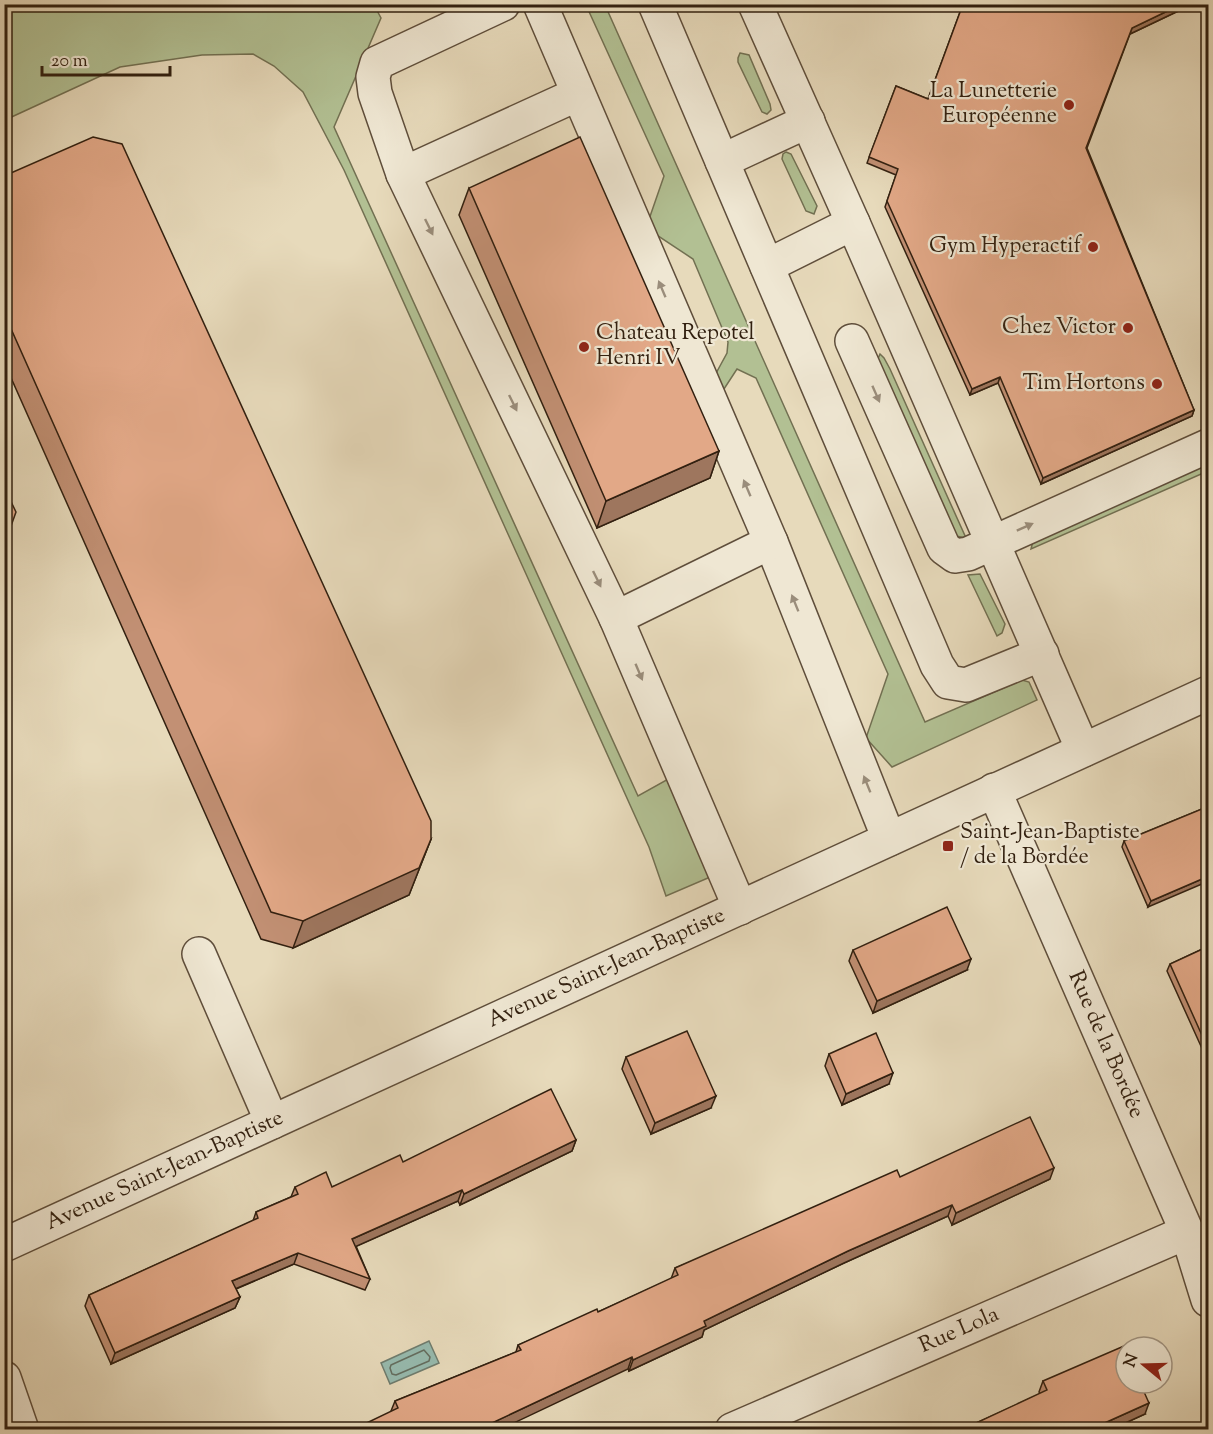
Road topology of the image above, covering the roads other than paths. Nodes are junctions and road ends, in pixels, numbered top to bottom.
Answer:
1 (502, 4) edge
2 (540, 4) edge
3 (655, 4) edge
4 (755, 4) edge
5 (578, 94) junction
6 (808, 121) junction
7 (722, 161) junction
8 (403, 174) junction
9 (853, 223) junction
10 (767, 266) junction
11 (895, 320) junction
12 (852, 341) junction
13 (808, 363) junction
14 (1209, 446) edge
15 (771, 542) junction
16 (993, 542) junction
17 (616, 618) junction
18 (1042, 654) junction
19 (1209, 693) edge
20 (1083, 750) junction
21 (994, 790) junction
22 (889, 839) junction
23 (740, 908) junction
24 (199, 954) dead end
25 (272, 1122) junction
26 (1186, 1232) junction
27 (4, 1245) edge
28 (1209, 1300) edge
29 (4, 1378) edge
30 (22, 1430) edge
31 (732, 1430) edge

1 - 8 street
2 - 5 street
3 - 7 street
4 - 6 street
5 - 8 street
15 -> 5 street
6 - 7 street
6 - 9 street
7 - 10 street
8 -> 17 street
9 - 10 street
9 - 11 street
10 - 13 street
11 - 12 street
11 - 16 street
12 - 13 street
12 -> 16 street
13 - 18 street
16 -> 14 street
15 - 17 street
22 -> 15 street
16 - 18 street
17 -> 23 street
18 - 20 street
19 - 20 street, Avenue Saint-Jean-Baptiste
20 - 21 street, Avenue Saint-Jean-Baptiste
21 - 22 street, Avenue Saint-Jean-Baptiste
21 - 26 street, Rue de la Bordée
22 - 23 street, Avenue Saint-Jean-Baptiste
23 - 25 street, Avenue Saint-Jean-Baptiste
24 - 25 street
25 - 27 street, Avenue Saint-Jean-Baptiste
26 - 28 street, Rue de la Bordée
26 - 31 street, Rue Lola
29 - 30 street

